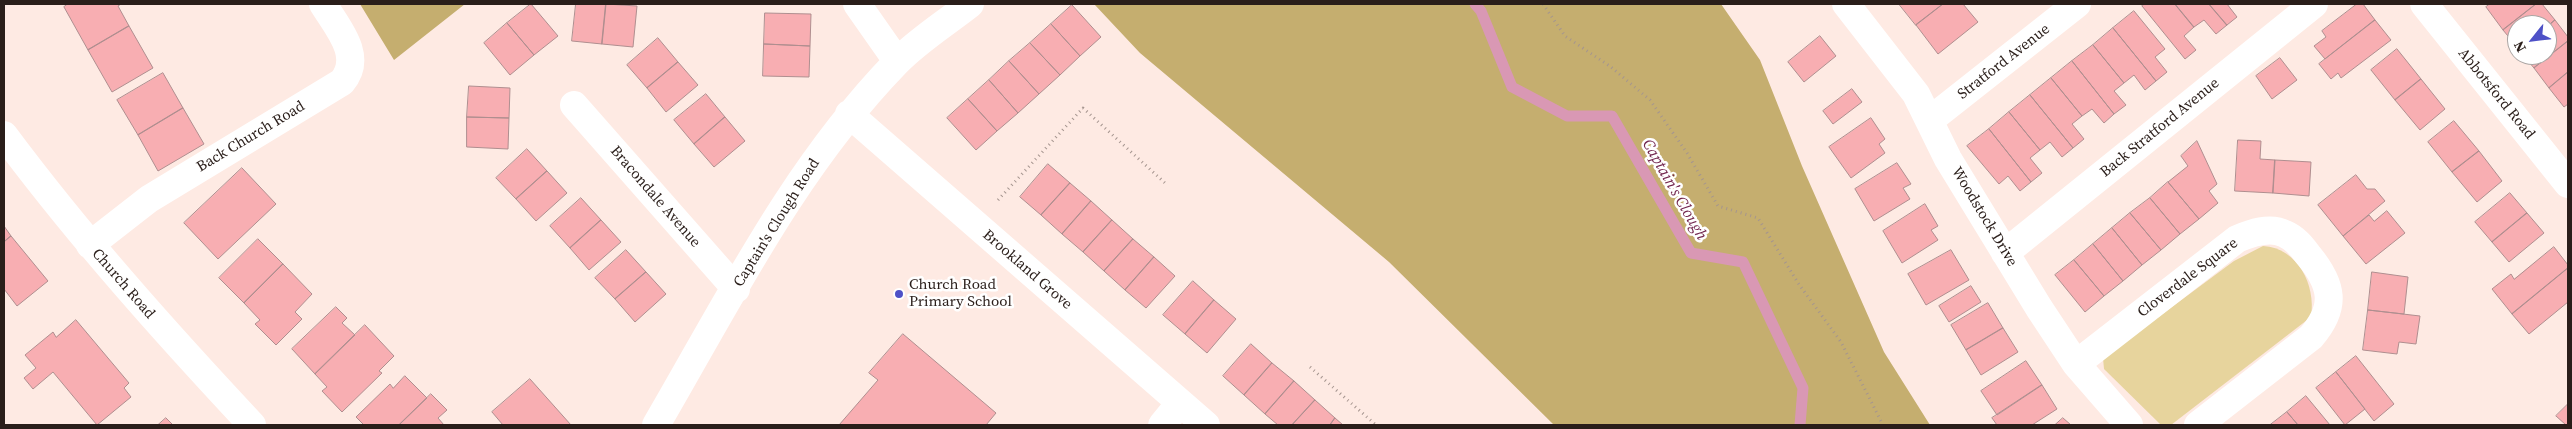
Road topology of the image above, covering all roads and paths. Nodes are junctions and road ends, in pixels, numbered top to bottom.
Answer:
1 (323, 4) edge
2 (858, 4) edge
3 (970, 4) edge
4 (1543, 4) edge
5 (1846, 4) edge
6 (2077, 4) edge
7 (2314, 4) edge
8 (2424, 4) edge
9 (897, 61) junction
10 (574, 104) dead end
11 (849, 114) junction
12 (1930, 120) junction
13 (4, 135) edge
14 (1165, 183) dead end
15 (2568, 184) edge
16 (976, 224) junction
17 (90, 245) junction
18 (2005, 253) junction
19 (736, 289) junction
20 (2076, 364) junction
21 (1310, 367) dead end
22 (1180, 403) junction
23 (252, 425) edge
24 (656, 425) edge
25 (1162, 425) edge
26 (1206, 425) edge
27 (1376, 425) edge
28 (1883, 425) edge
29 (2129, 425) edge
30 (2198, 425) edge

1 - 17 street, Back Church Road
2 - 9 street
3 - 9 street, Captain's Clough Road
4 - 28 path
5 - 12 street, Woodstock Drive
6 - 12 street, Stratford Avenue
7 - 18 street, Back Stratford Avenue
8 - 15 street, Abbotsford Road
9 - 11 street, Captain's Clough Road
10 - 19 street, Bracondale Avenue
11 - 16 street, Brookland Grove
11 - 19 street, Captain's Clough Road
12 - 18 street, Woodstock Drive
13 - 17 street, Church Road
14 - 16 path
16 - 22 street, Brookland Grove
17 - 23 street, Church Road
18 - 20 street, Woodstock Drive
19 - 24 street, Captain's Clough Road
20 - 29 street, Woodstock Drive
20 - 30 street, Cloverdale Square
21 - 27 path
22 - 25 street
22 - 26 street, Brookland Grove

